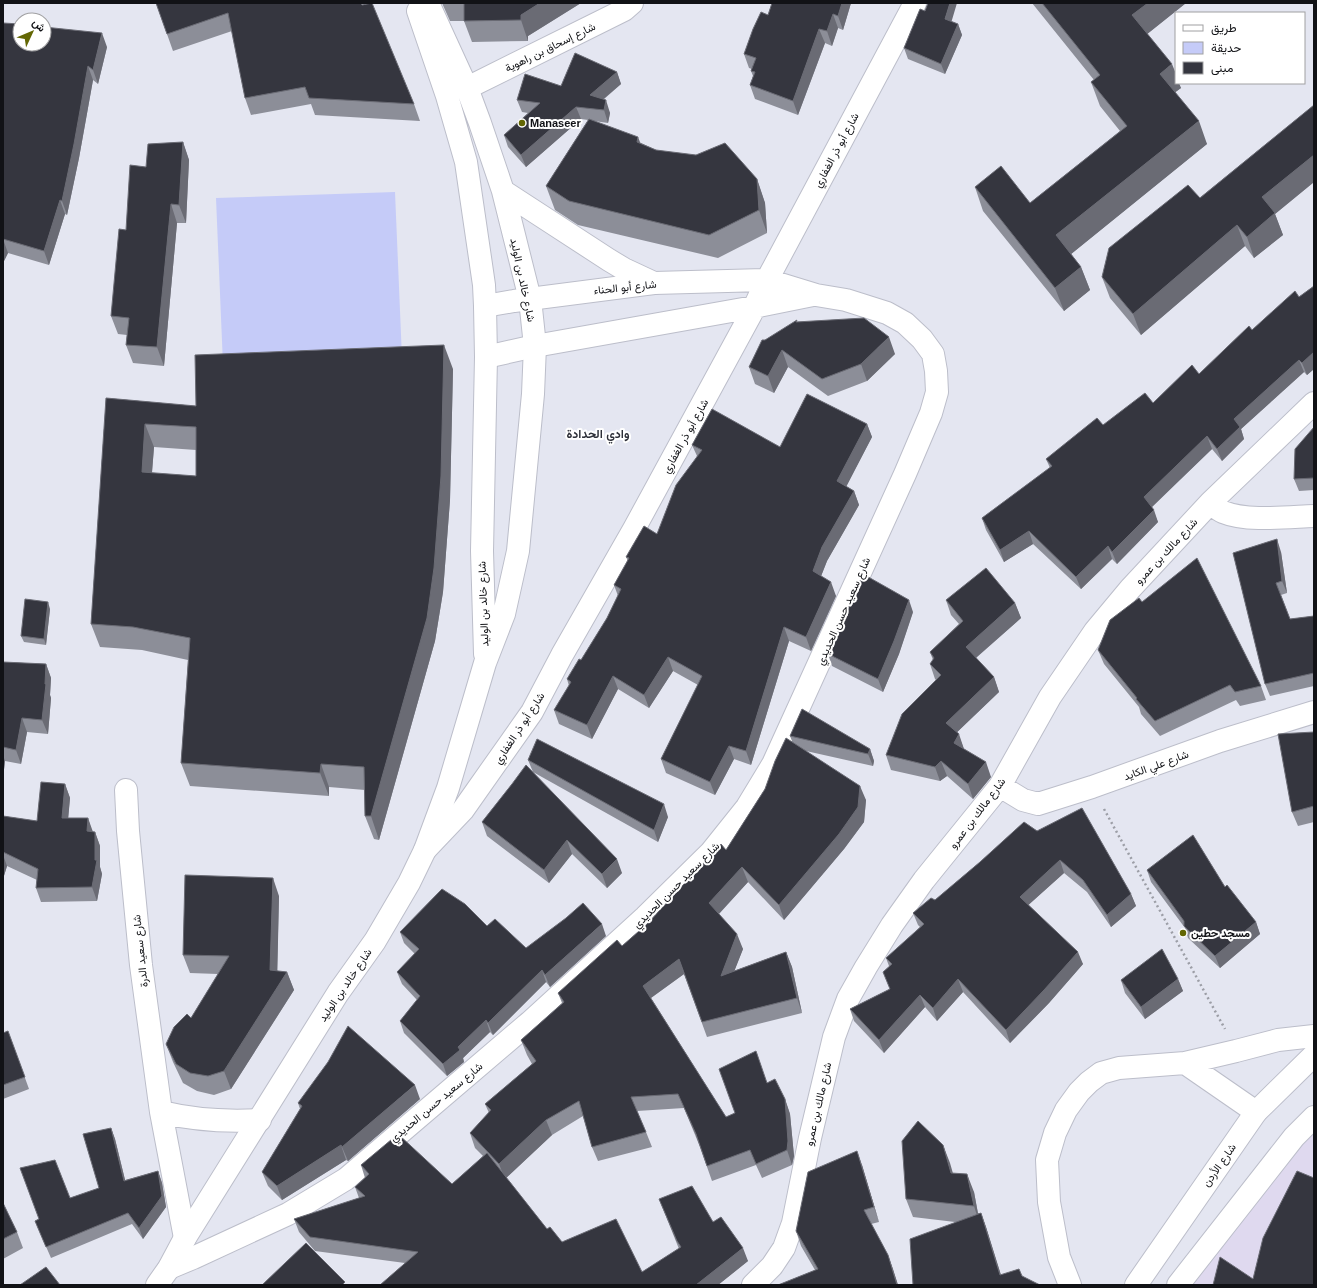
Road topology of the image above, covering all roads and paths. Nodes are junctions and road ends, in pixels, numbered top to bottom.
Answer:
1 (416, 3) edge
2 (428, 3) edge
3 (632, 3) edge
4 (915, 3) edge
5 (467, 88) junction
6 (503, 191) junction
7 (767, 280) junction
8 (654, 283) junction
9 (816, 295) junction
10 (530, 299) junction
11 (485, 306) junction
12 (754, 307) junction
13 (534, 346) junction
14 (486, 357) junction
15 (1314, 403) edge
16 (1210, 503) junction
17 (1314, 516) edge
18 (485, 663) junction
19 (1314, 712) edge
20 (1000, 786) junction
21 (1092, 788) junction
22 (126, 790) dead end
23 (425, 850) junction
24 (1314, 1036) edge
25 (1236, 1051) junction
26 (1314, 1055) edge
27 (1185, 1063) junction
28 (161, 1112) junction
29 (1256, 1112) junction
30 (1314, 1117) edge
31 (260, 1120) junction
32 (185, 1238) junction
33 (163, 1276) edge
34 (752, 1285) edge
35 (1070, 1285) edge
36 (1136, 1285) edge
37 (1178, 1285) edge

1 - 11 main road, شارع خالد بن الوليد
2 - 5 main road, شارع خالد بن الوليد
3 - 5 main road, شارع إسحاق بن راهوية
4 - 7 main road, شارع أبو ذر الغفاري
5 - 6 main road, شارع خالد بن الوليد
6 - 8 main road
6 - 10 main road, شارع خالد بن الوليد
7 - 8 main road, شارع أبو الحناء
7 - 9 main road, شارع سعيد حسن الحديدي
7 - 12 main road, شارع أبو ذر الغفاري
8 - 10 main road, شارع أبو الحناء
9 - 12 main road, شارع سعيد حسن الحديدي
9 - 33 main road, شارع سعيد حسن الحديدي
10 - 11 main road, شارع أبو الحناء
10 - 13 main road, شارع خالد بن الوليد
11 - 14 main road, شارع خالد بن الوليد
12 - 13 main road
12 - 23 main road, شارع أبو ذر الغفاري
13 - 14 main road
13 - 18 main road, شارع خالد بن الوليد
14 - 18 main road, شارع خالد بن الوليد
15 - 16 main road, شارع مالك بن عمرو
16 - 17 main road
16 - 20 main road, شارع مالك بن عمرو
18 - 23 main road, شارع خالد بن الوليد
19 - 21 main road, شارع علي الكايد
20 - 21 main road, شارع علي الكايد
20 - 34 main road, شارع مالك بن عمرو
21 - 25 path
22 - 28 main road, شارع سعيد الدرة
23 - 31 main road, شارع خالد بن الوليد
24 - 25 main road
25 - 27 main road
26 - 29 main road, شارع الأردن
27 - 29 main road
27 - 35 main road
28 - 31 main road
28 - 32 main road, شارع سعيد الدرة
29 - 36 main road, شارع الأردن
30 - 37 main road
31 - 32 main road, شارع خالد بن الوليد
32 - 33 main road, شارع خالد بن الوليد

